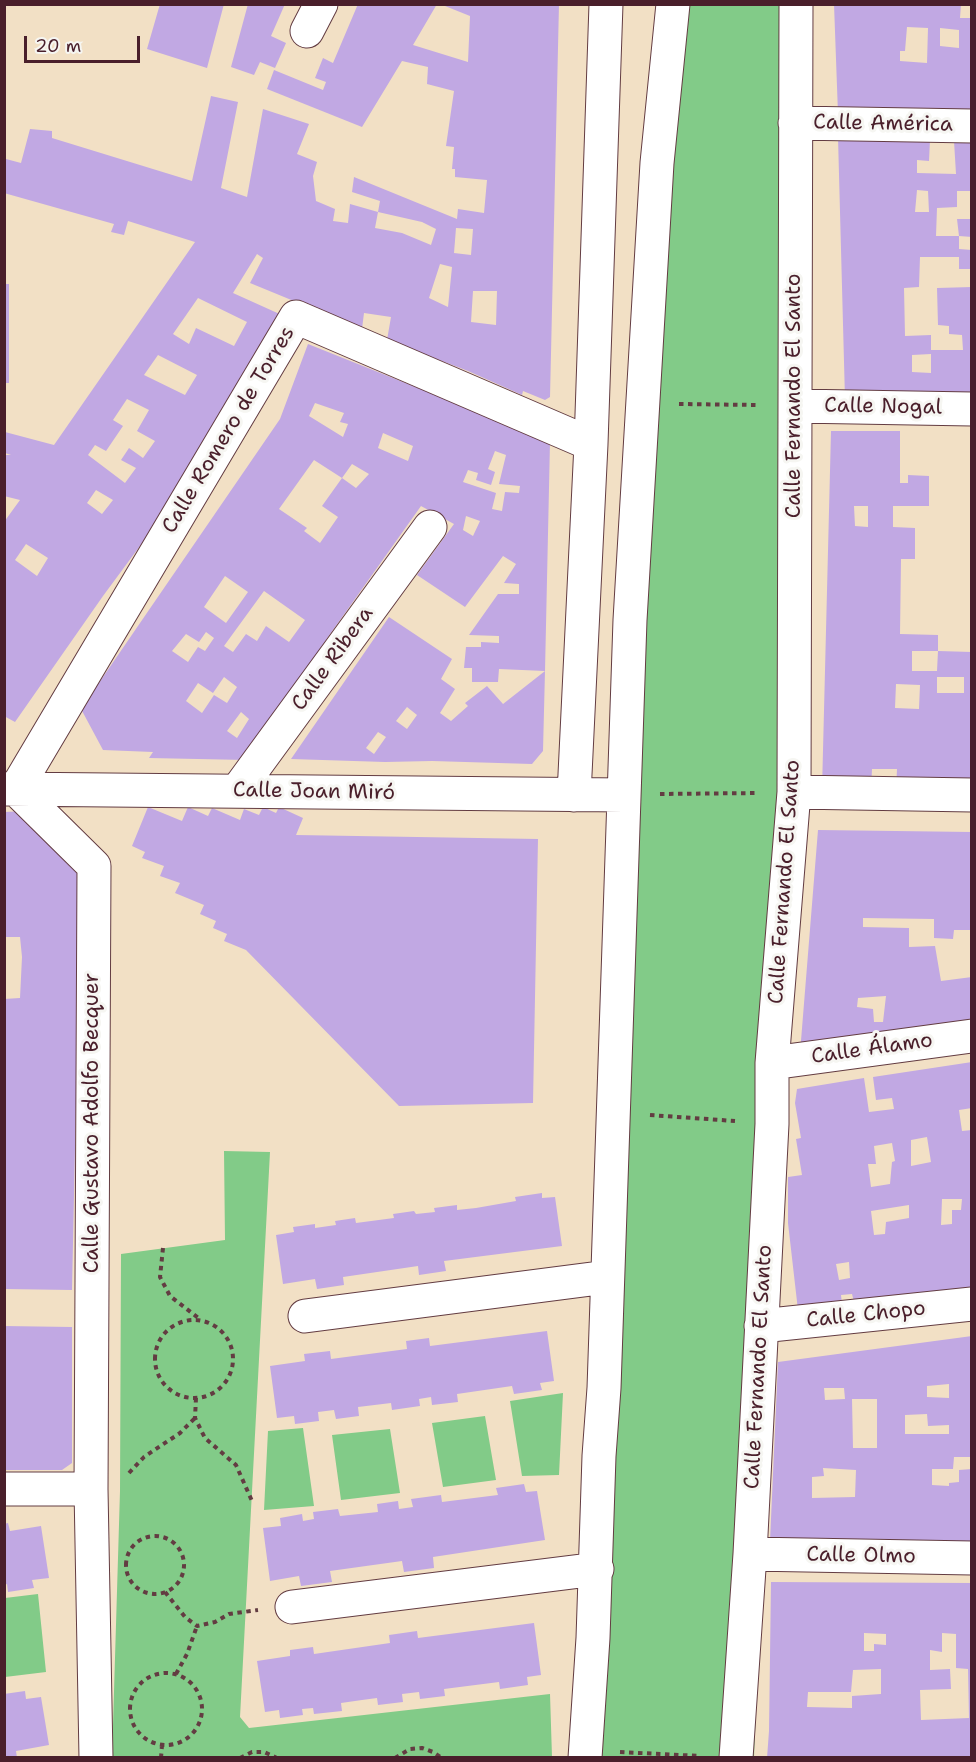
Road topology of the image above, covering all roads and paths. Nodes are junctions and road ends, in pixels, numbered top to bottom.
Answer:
1 (606, 4) edge
2 (673, 4) edge
3 (796, 4) edge
4 (795, 123) junction
5 (972, 126) edge
6 (643, 404) junction
7 (795, 406) junction
8 (972, 409) edge
9 (591, 444) junction
10 (430, 527) dead end
11 (10, 789) edge
12 (237, 791) junction
13 (794, 792) junction
14 (574, 795) junction
15 (624, 795) junction
16 (972, 795) edge
17 (972, 1036) edge
18 (772, 1063) junction
19 (613, 1112) junction
20 (772, 1124) junction
21 (163, 1248) dead end
22 (608, 1276) junction
23 (972, 1304) edge
24 (305, 1316) dead end
25 (202, 1321) junction
26 (761, 1326) junction
27 (196, 1398) junction
28 (195, 1418) junction
29 (124, 1482) dead end
30 (4, 1489) edge
31 (91, 1489) junction
32 (252, 1501) dead end
33 (750, 1554) junction
34 (972, 1558) edge
35 (597, 1569) junction
36 (165, 1592) junction
37 (292, 1607) joint
38 (196, 1626) junction
39 (176, 1674) junction
40 (162, 1745) junction
41 (585, 1754) edge
42 (710, 1757) edge
43 (96, 1758) edge
44 (161, 1758) edge
45 (240, 1758) edge
46 (277, 1758) edge
47 (395, 1758) edge
48 (442, 1758) edge
49 (736, 1758) edge

1 - 9 street
2 - 6 street
3 - 4 street, Calle Fernando El Santo
4 - 5 street, Calle América
4 - 7 street, Calle Fernando El Santo
6 - 7 path
6 - 15 street
7 - 8 street, Calle Nogal
7 - 13 street, Calle Fernando El Santo
9 - 11 street, Calle Romero de Torres
9 - 14 street
10 - 12 street, Calle Ribera
11 - 12 street, Calle Joan Miró
11 - 31 street, Calle Gustavo Adolfo Becquer
12 - 14 street, Calle Joan Miró
13 - 15 path
13 - 16 street
13 - 18 street, Calle Fernando El Santo
14 - 15 street, Calle Joan Miró
15 - 19 street
17 - 18 street, Calle Álamo
18 - 20 street, Calle Fernando El Santo
19 - 20 path
19 - 22 street
20 - 26 street, Calle Fernando El Santo
21 - 25 path
22 - 24 street
22 - 35 street
23 - 26 street, Calle Chopo
25 - 27 path
25 - 27 path
26 - 33 street, Calle Fernando El Santo
27 - 28 path
28 - 29 path
28 - 32 path
30 - 31 street
31 - 43 street, Calle Gustavo Adolfo Becquer
33 - 34 street, Calle Olmo
33 - 49 street, Calle Fernando El Santo
35 - 37 street
35 - 41 street
36 - 36 path
36 - 38 path
37 - 38 path
38 - 39 path
39 - 40 path
39 - 40 path
40 - 44 path
41 - 42 path
45 - 46 path
47 - 48 path

